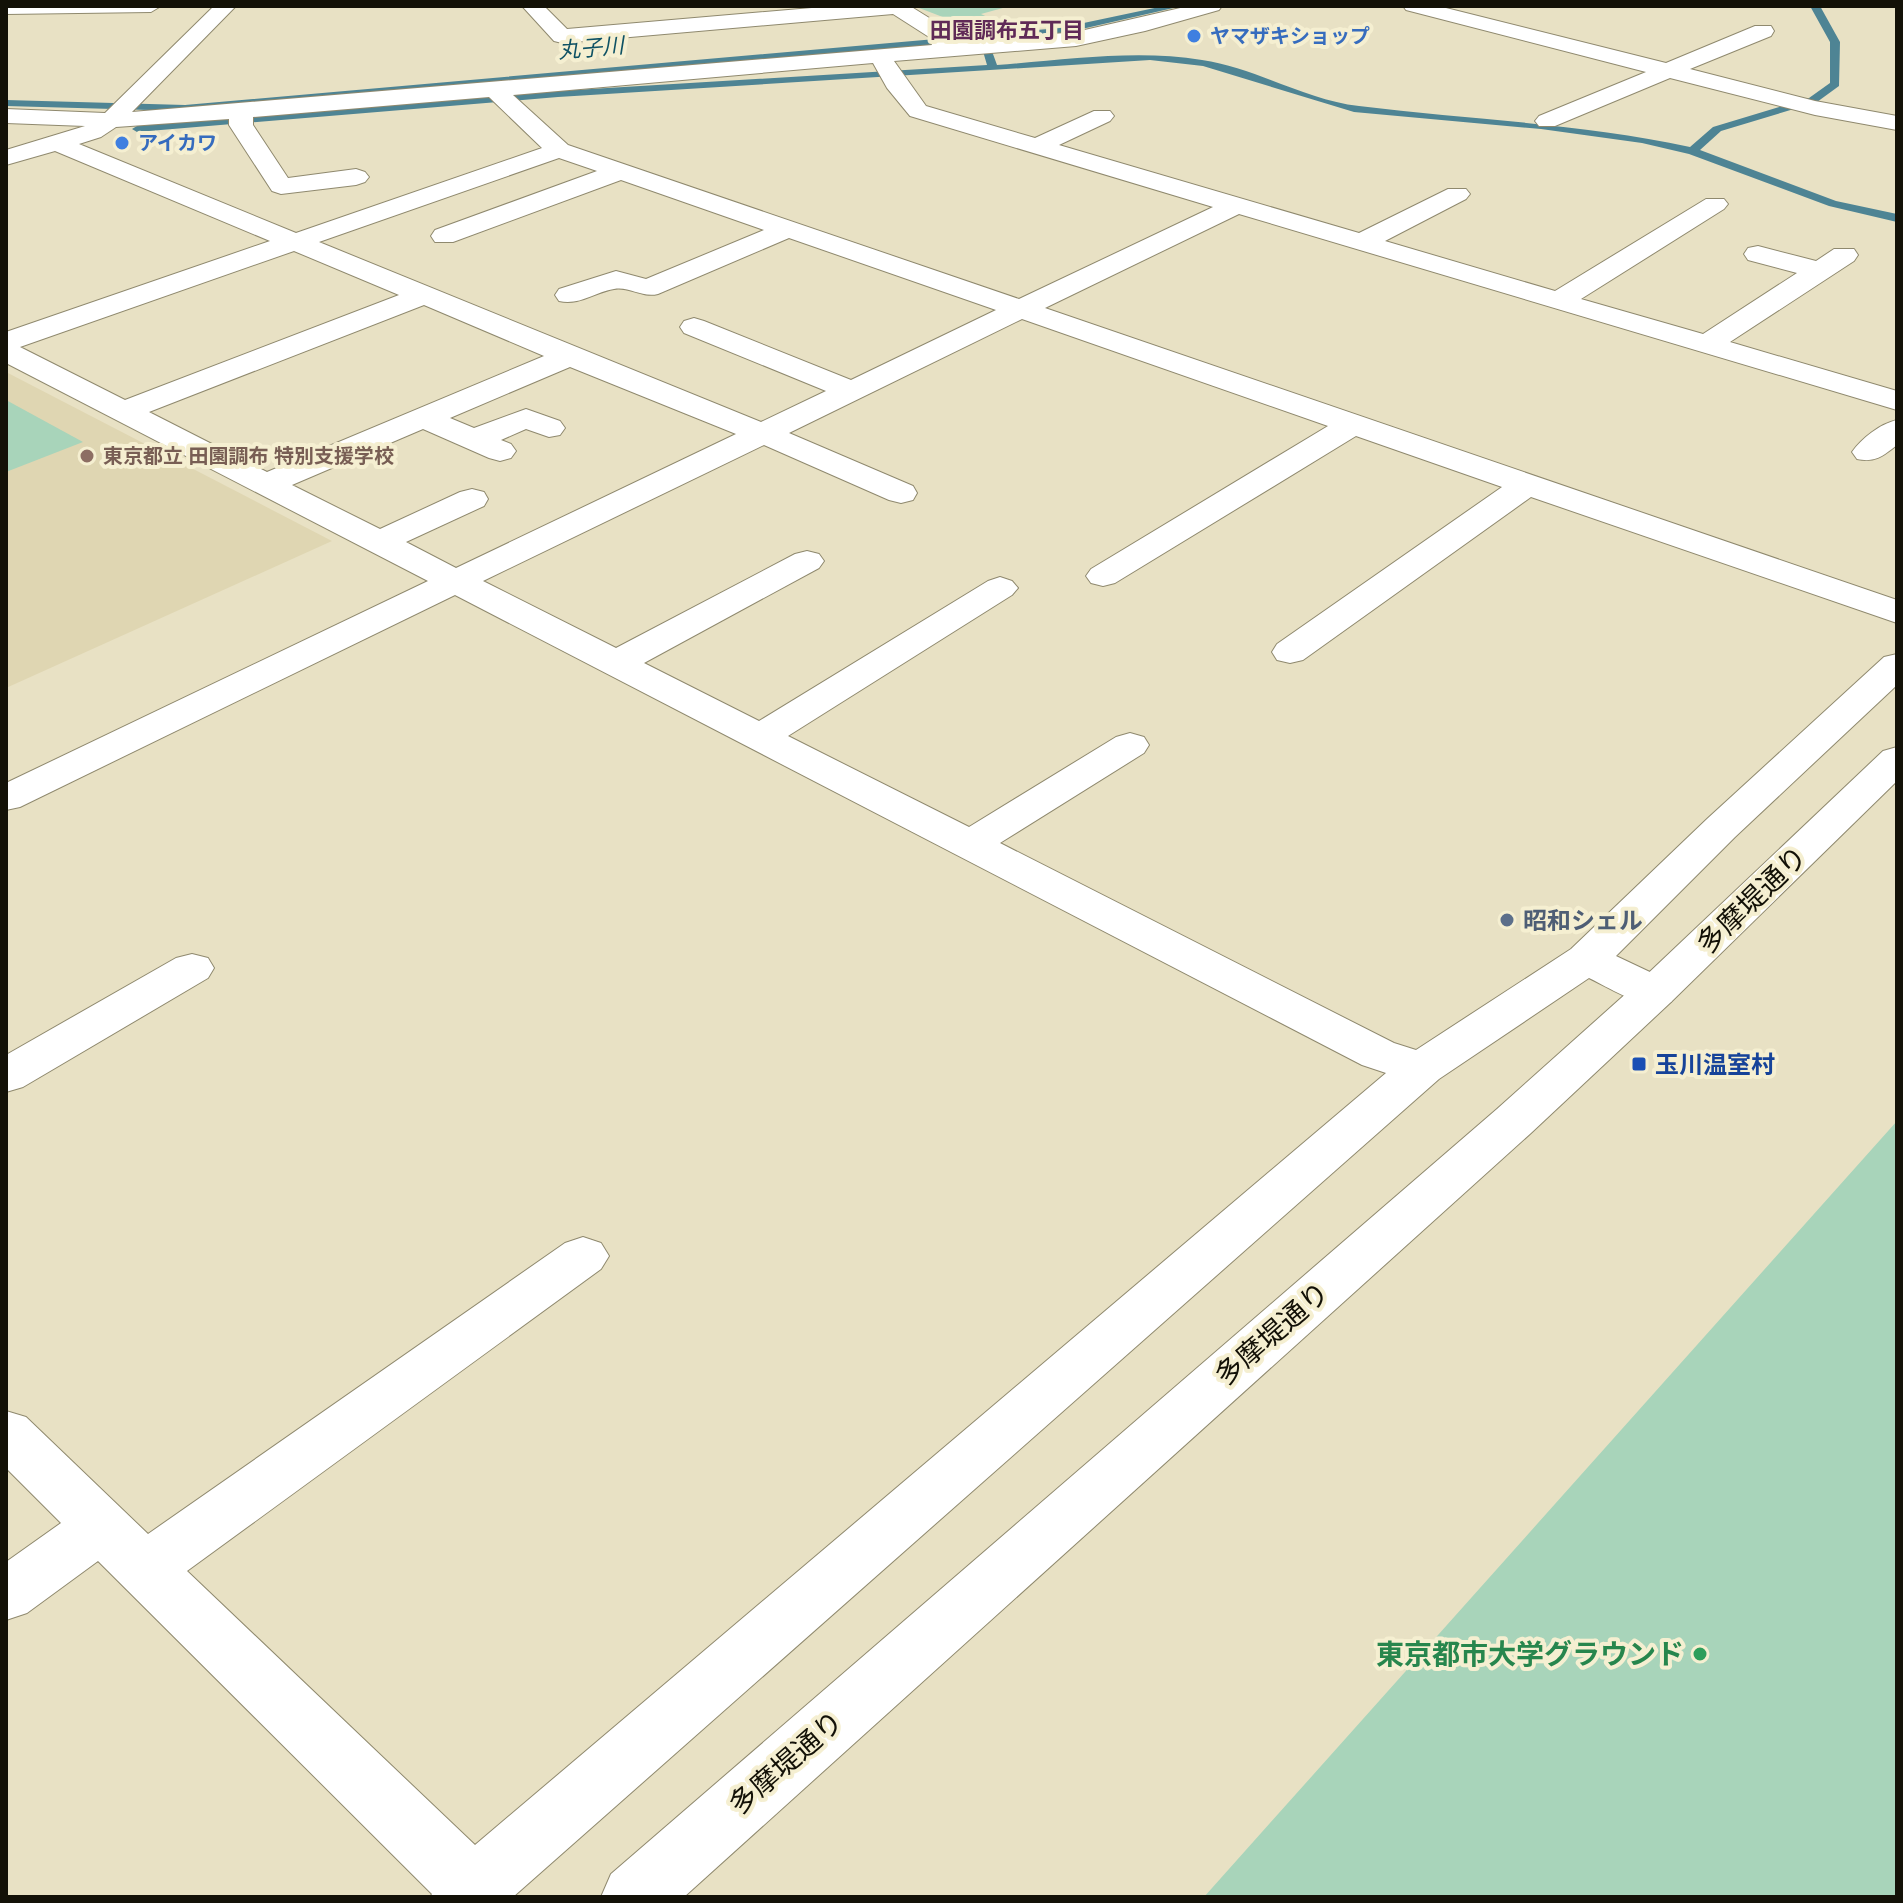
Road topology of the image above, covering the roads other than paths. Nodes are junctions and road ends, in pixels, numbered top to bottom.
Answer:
1 (151, 6) edge
2 (226, 6) edge
3 (532, 6) edge
4 (1212, 6) edge
5 (1413, 6) edge
6 (1506, 6) edge
7 (35, 7) edge
8 (6, 8) edge
9 (1469, 20) junction
10 (1763, 31) dead end
11 (942, 42) junction
12 (1666, 69) junction
13 (888, 70) junction
14 (499, 93) junction
15 (6, 116) edge
16 (103, 116) junction
17 (1102, 116) dead end
18 (241, 119) junction
19 (1547, 121) dead end
20 (1897, 123) edge
21 (57, 143) junction
22 (1035, 147) junction
23 (559, 150) junction
24 (6, 158) edge
25 (622, 171) junction
26 (356, 177) dead end
27 (281, 186) junction
28 (1457, 194) dead end
29 (301, 204) dead end
30 (1715, 204) dead end
31 (1235, 206) junction
32 (789, 229) junction
33 (444, 236) dead end
34 (296, 242) junction
35 (1361, 243) junction
36 (1758, 254) dead end
37 (1844, 255) dead end
38 (1820, 271) junction
39 (425, 295) junction
40 (569, 295) dead end
41 (1558, 301) junction
42 (1017, 310) junction
43 (694, 327) dead end
44 (6, 342) edge
45 (1706, 345) junction
46 (6, 351) edge
47 (570, 356) junction
48 (850, 390) junction
49 (1897, 401) edge
50 (124, 411) junction
51 (424, 418) junction
52 (1352, 425) junction
53 (549, 428) dead end
54 (1897, 429) edge
55 (762, 433) junction
56 (1868, 452) dead end
57 (266, 484) junction
58 (1526, 485) junction
59 (901, 493) dead end
60 (472, 499) dead end
61 (379, 542) junction
62 (807, 561) dead end
63 (1103, 576) dead end
64 (453, 582) junction
65 (1000, 588) dead end
66 (1897, 612) edge
67 (1290, 652) dead end
68 (616, 663) junction
69 (1897, 665) edge
70 (760, 737) junction
71 (1130, 745) dead end
72 (1897, 759) edge
73 (6, 798) edge
74 (969, 845) junction
75 (1587, 959) junction
76 (192, 968) dead end
77 (1655, 992) junction
78 (1422, 1068) junction
79 (6, 1076) edge
80 (583, 1256) dead end
81 (6, 1433) edge
82 (102, 1526) junction
83 (144, 1569) junction
84 (6, 1595) edge
85 (468, 1893) edge
86 (635, 1897) edge

1 - 7 street
2 - 16 street
3 - 11 street
4 - 11 street
5 - 9 street
6 - 9 street
7 - 8 street
9 - 12 street
10 - 12 street
11 - 13 street
12 - 19 street
12 - 20 street
13 - 14 street
13 - 22 street
14 - 18 street
14 - 23 street
15 - 16 street
16 - 18 street
16 - 21 street
17 - 22 street
18 - 27 street
21 - 24 street
21 - 34 street
22 - 31 street
23 - 25 street
23 - 34 street
25 - 32 street
25 - 33 street
26 - 27 street
27 - 29 street
28 - 35 street
30 - 41 street
31 - 35 street
31 - 42 street
32 - 40 street
32 - 42 street
34 - 39 street
34 - 44 street
35 - 41 street
36 - 38 street
37 - 38 street
38 - 45 street
39 - 47 street
39 - 50 street
41 - 45 street
42 - 48 street
42 - 52 street
43 - 48 street
45 - 49 street
46 - 50 street
47 - 51 street
47 - 55 street
48 - 55 street
50 - 57 street
51 - 53 street
51 - 57 street
52 - 58 street
52 - 63 street
54 - 56 street
55 - 59 street
55 - 64 street
57 - 61 street
58 - 66 street
58 - 67 street
60 - 61 street
61 - 64 street
62 - 68 street
64 - 68 street
64 - 73 street
65 - 70 street
68 - 70 street
69 - 75 street
70 - 74 street
71 - 74 street
72 - 77 street, 多摩堤通り
74 - 78 street
75 - 77 street
75 - 78 street
76 - 79 street
77 - 86 street, 多摩堤通り
78 - 85 street
80 - 83 street
81 - 82 street
82 - 83 street
82 - 84 street
83 - 85 street

